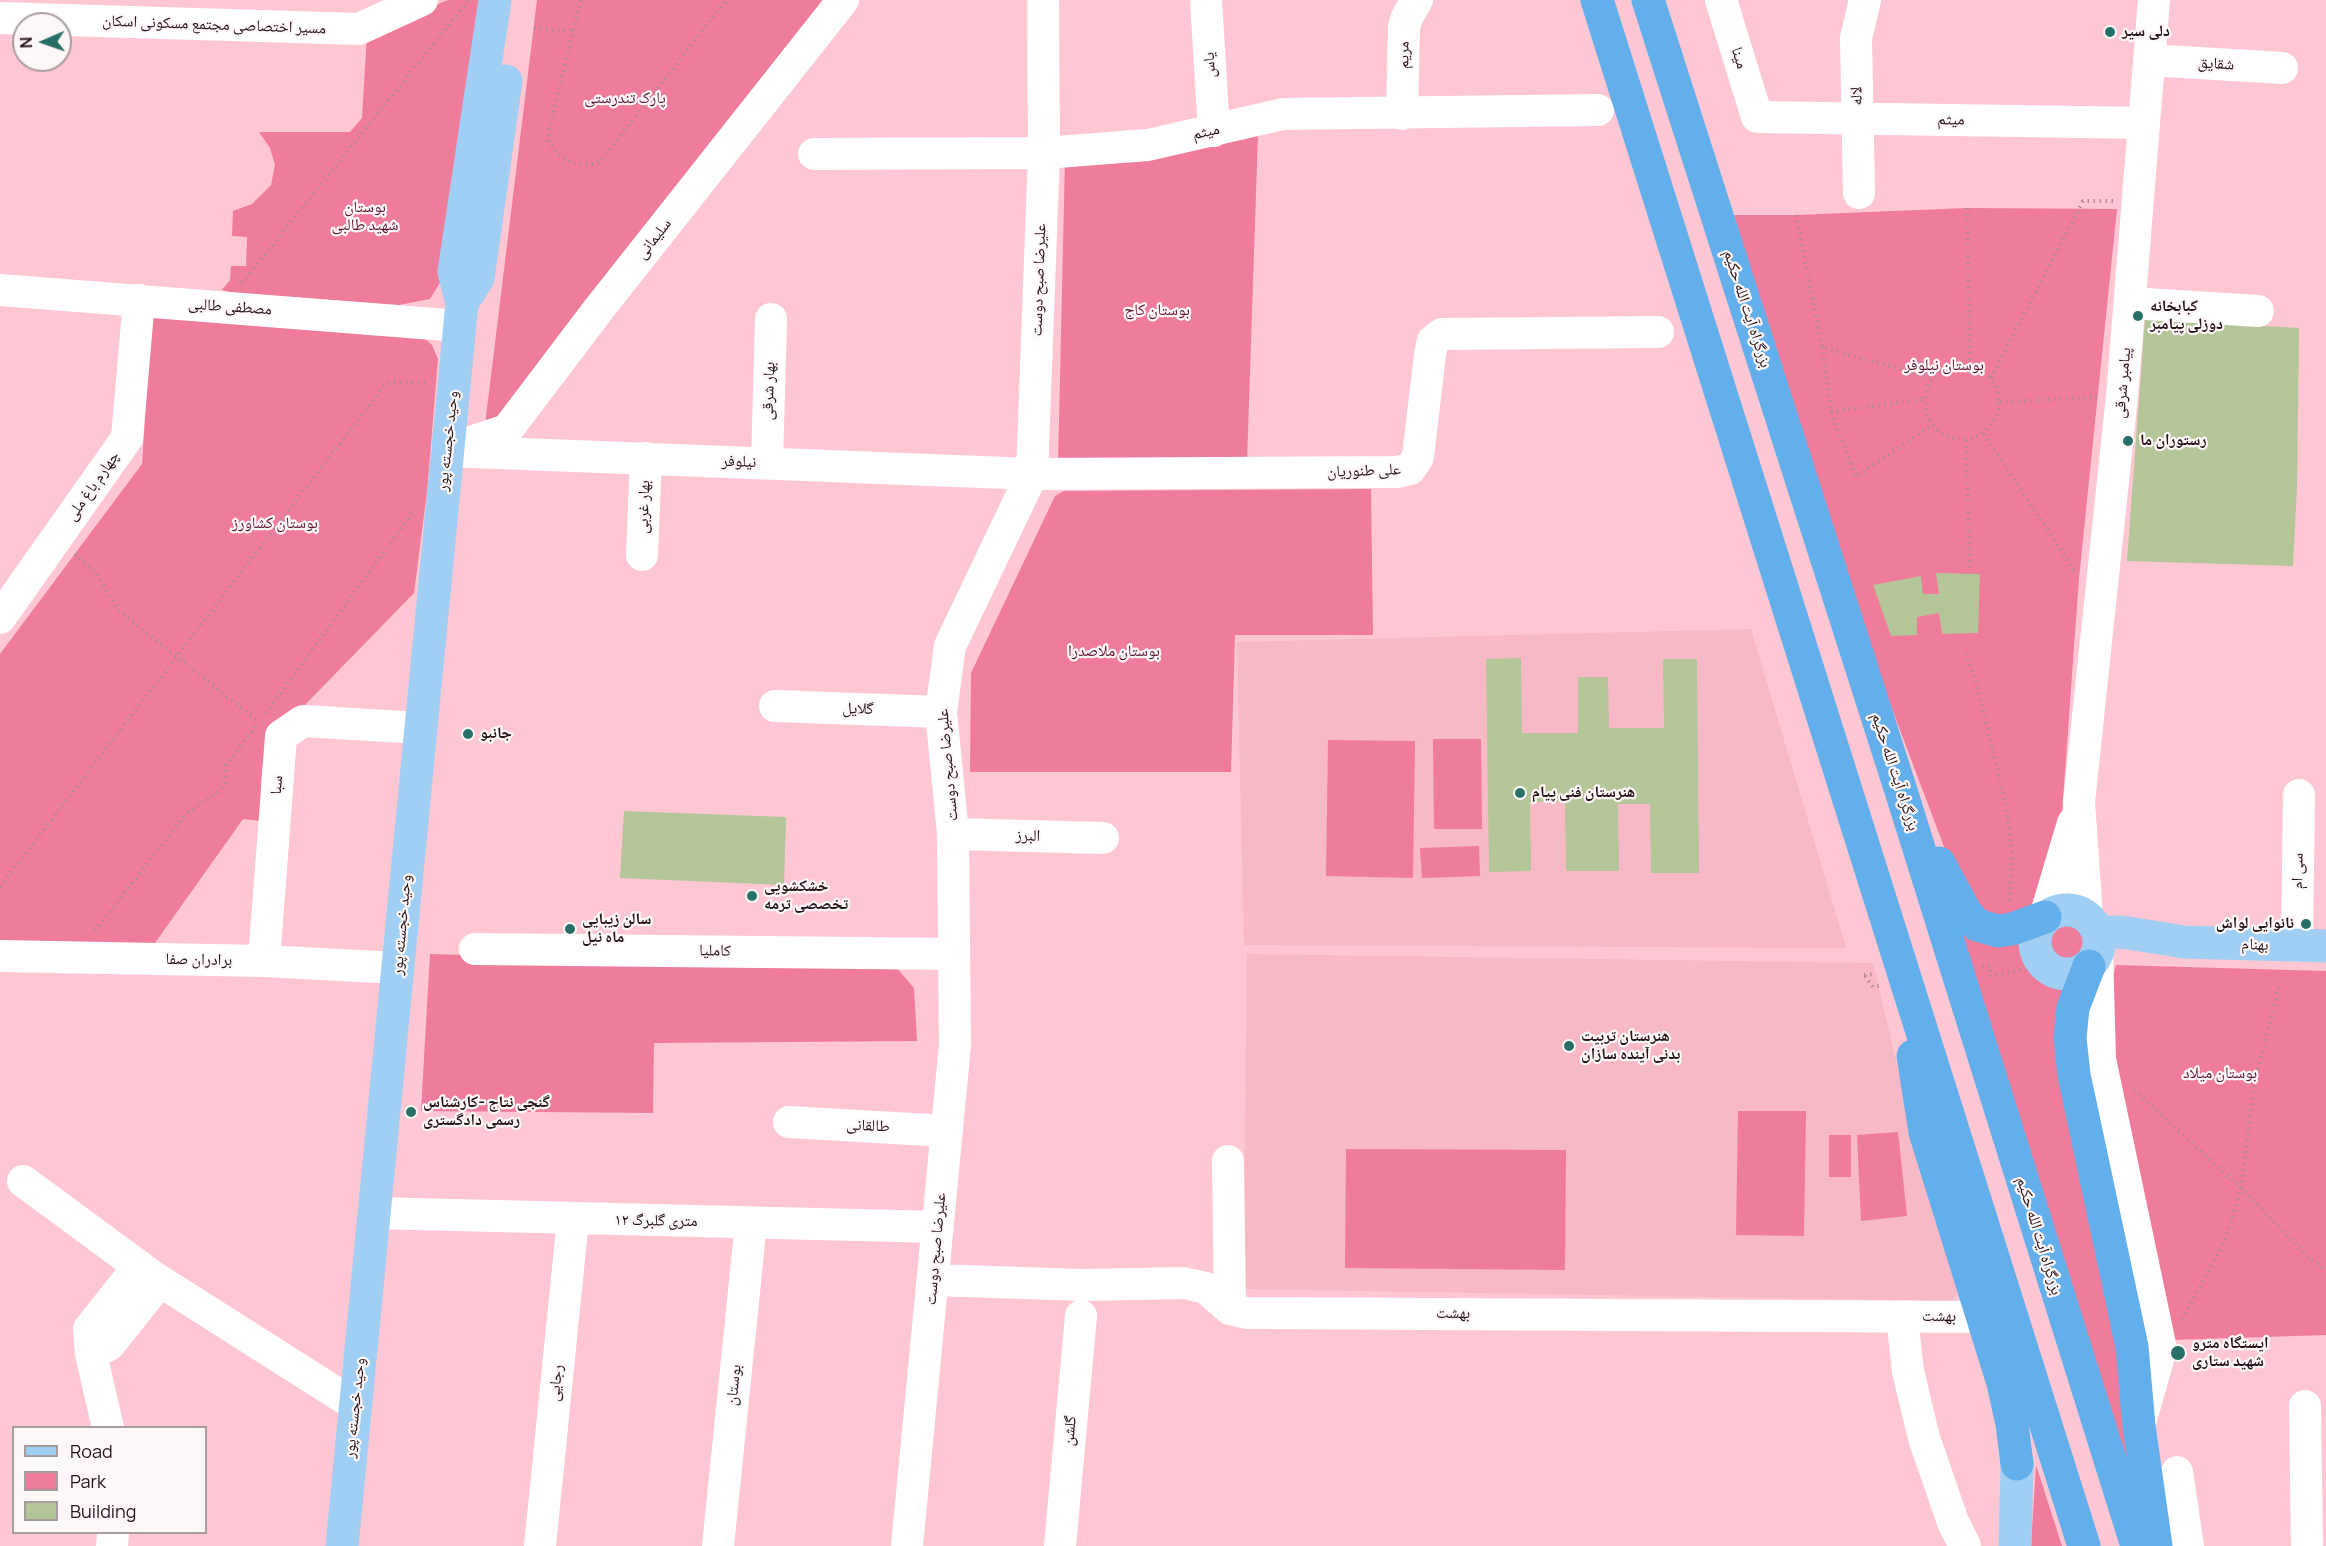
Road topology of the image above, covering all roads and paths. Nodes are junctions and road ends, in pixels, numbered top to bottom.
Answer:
1 (422, 0) edge
2 (468, 0) edge
3 (495, 0) edge
4 (517, 0) edge
5 (581, 0) edge
6 (726, 0) edge
7 (843, 0) edge
8 (1043, 0) edge
9 (1206, 0) edge
10 (1417, 0) edge
11 (1597, 0) edge
12 (1648, 0) edge
13 (1721, 0) edge
14 (1865, 0) edge
15 (2154, 0) edge
16 (0, 18) edge
17 (534, 28) dead end
18 (573, 31) junction
19 (2149, 60) junction
20 (2282, 68) dead end
21 (1598, 110) dead end
22 (1402, 114) junction
23 (1757, 117) joint
24 (1858, 118) junction
25 (2144, 123) junction
26 (1214, 130) junction
27 (1044, 153) junction
28 (814, 154) dead end
29 (1859, 193) dead end
30 (2083, 201) dead end
31 (1967, 208) dead end
32 (1796, 215) dead end
33 (242, 284) dead end
34 (0, 290) edge
35 (139, 300) junction
36 (2130, 303) junction
37 (2258, 311) dead end
38 (460, 315) junction
39 (771, 319) dead end
40 (1658, 332) dead end
41 (1822, 347) junction
42 (1970, 365) junction
43 (1933, 378) junction
44 (1990, 378) junction
45 (436, 383) dead end
46 (2122, 396) junction
47 (1925, 399) junction
48 (2000, 402) junction
49 (1831, 412) junction
50 (1932, 425) junction
51 (1984, 434) junction
52 (1966, 440) junction
53 (447, 451) junction
54 (646, 458) junction
55 (768, 464) junction
56 (1032, 474) junction
57 (57, 537) junction
58 (642, 555) dead end
59 (1970, 567) dead end
60 (2079, 578) dead end
61 (0, 618) edge
62 (1966, 653) dead end
63 (175, 657) junction
64 (775, 706) dead end
65 (941, 712) junction
66 (259, 723) dead end
67 (403, 727) dead end
68 (1901, 791) junction
69 (2299, 795) dead end
70 (2079, 802) junction
71 (954, 834) junction
72 (1103, 838) dead end
73 (0, 887) edge
74 (2009, 904) dead end
75 (2045, 917) junction
76 (1894, 942) junction
77 (2093, 942) junction
78 (2312, 946) edge
79 (475, 949) dead end
80 (954, 954) junction
81 (0, 956) edge
82 (264, 961) junction
83 (1990, 966) dead end
84 (398, 968) junction
85 (2026, 969) dead end
86 (1864, 975) dead end
87 (2280, 984) dead end
88 (1873, 987) dead end
89 (2100, 1059) junction
90 (789, 1122) dead end
91 (947, 1131) junction
92 (1228, 1161) dead end
93 (23, 1181) dead end
94 (2241, 1188) junction
95 (374, 1214) junction
96 (573, 1219) junction
97 (751, 1223) junction
98 (938, 1227) junction
99 (2326, 1269) edge
100 (150, 1273) junction
101 (933, 1280) junction
102 (1230, 1309) junction
103 (1082, 1316) dead end
104 (1902, 1317) junction
105 (1982, 1317) junction
106 (2161, 1349) junction
107 (355, 1406) junction
108 (2305, 1406) dead end
109 (108, 1426) edge
110 (2139, 1426) junction
111 (2018, 1464) joint
112 (2176, 1472) dead end
113 (2316, 1472) edge
114 (342, 1546) edge
115 (540, 1546) edge
116 (718, 1546) edge
117 (907, 1546) edge
118 (1059, 1546) edge
119 (1965, 1546) edge
120 (2015, 1546) edge
121 (2084, 1546) edge
122 (2137, 1546) edge
123 (2157, 1546) edge
124 (2187, 1546) edge
125 (2307, 1546) edge

1 - 16 street, مسیر اختصاصی مجتمع مسکونی اسکان
2 - 33 path
3 - 38 main road, وحید خجسته پور
4 - 38 main road, وحید خجسته پور
5 - 18 path
6 - 18 path
7 - 53 street, سلیمانی
8 - 27 street, علیرضا صبح دوست
9 - 26 street, یاس
10 - 22 street, مریم
11 - 76 highway
12 - 68 highway, بزرگراه آیت الله حکیم
13 - 23 street, مینا
14 - 24 street, لاله
15 - 19 street, پیامبر شرقی
17 - 18 path
19 - 20 street, شقایق
19 - 25 street, پیامبر شرقی
21 - 22 street, میثم
22 - 26 street, میثم
23 - 24 street, میثم
24 - 25 street, میثم
24 - 29 street, لاله
25 - 36 street, پیامبر شرقی
26 - 27 street, میثم
27 - 28 street, میثم
27 - 56 street, علیرضا صبح دوست
30 - 44 path
31 - 42 path
32 - 41 path
34 - 35 street, مصطفی طالبی
35 - 38 street, مصطفی طالبی
35 - 57 street, چهارم باغ ملی
36 - 37 street
36 - 46 street, پیامبر شرقی
38 - 53 main road, وحید خجسته پور
39 - 55 street, بهار شرقی
40 - 56 street, علی طنوریان
41 - 43 path
41 - 49 path
42 - 43 path
42 - 44 path
43 - 47 path
44 - 48 path
45 - 63 path
46 - 48 path
46 - 70 street, پیامبر شرقی
47 - 49 path
47 - 50 path
48 - 51 path
49 - 50 path
50 - 52 path
51 - 52 path
51 - 60 path
52 - 59 path
53 - 54 street, نیلوفر
53 - 84 main road, وحید خجسته پور
54 - 55 street, نیلوفر
54 - 58 street, بهار غربی
55 - 56 street, نیلوفر
56 - 65 street, علیرضا صبح دوست
57 - 61 street, چهارم باغ ملی
57 - 63 path
62 - 74 path
63 - 66 path
63 - 73 path
64 - 65 street, گلایل
65 - 71 street, علیرضا صبح دوست
67 - 82 street, سبا
68 - 75 highway
68 - 122 highway, بزرگراه آیت الله حکیم
69 - 78 street, سی ام
70 - 75 street, پیامبر شرقی
70 - 77 street, پیامبر شرقی
71 - 72 street, البرز
71 - 80 street, علیرضا صبح دوست
75 - 77 main road
75 - 77 main road
76 - 105 highway
76 - 121 highway
77 - 78 main road, بهنام
77 - 89 street, پیامبر شرقی
77 - 110 highway
79 - 80 street, کاملیا
80 - 91 street, علیرضا صبح دوست
81 - 82 street, برادران صفا
82 - 84 street, برادران صفا
83 - 85 path
84 - 95 main road, وحید خجسته پور
86 - 88 path
87 - 94 path
89 - 94 path
89 - 106 street, پیامبر شرقی
90 - 91 street, طالقانی
91 - 98 street, علیرضا صبح دوست
92 - 102 street
93 - 100 street
94 - 99 path
94 - 106 path
95 - 96 street, ۱۲ متری گلبرگ
95 - 107 main road, وحید خجسته پور
96 - 97 street, ۱۲ متری گلبرگ
96 - 115 street, رجایی
97 - 98 street, ۱۲ متری گلبرگ
97 - 116 street, بوستان
98 - 101 street, علیرضا صبح دوست
100 - 107 street
100 - 109 street
101 - 102 street
101 - 117 street, علیرضا صبح دوست
102 - 104 street, بهشت
103 - 118 street, گلشن
104 - 105 street, بهشت
104 - 119 street
105 - 111 highway
106 - 110 street
107 - 114 main road, وحید خجسته پور
108 - 113 street
110 - 123 highway
111 - 120 main road
112 - 124 street
113 - 125 street

